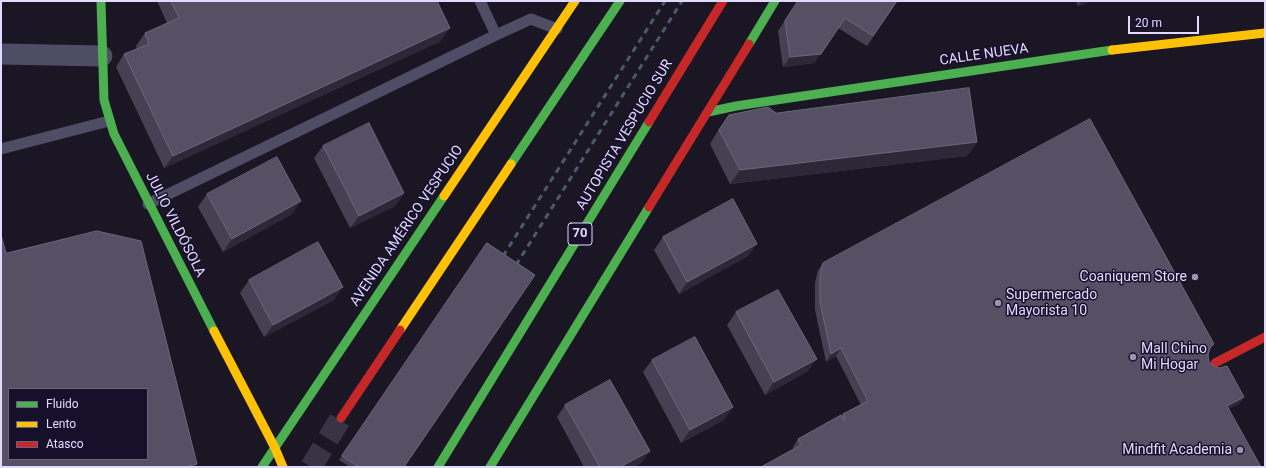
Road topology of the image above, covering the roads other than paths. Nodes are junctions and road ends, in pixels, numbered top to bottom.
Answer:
1 (101, 1) edge
2 (480, 1) edge
3 (575, 1) edge
4 (620, 1) edge
5 (723, 1) edge
6 (776, 1) edge
7 (557, 29) junction
8 (1265, 33) edge
9 (496, 35) junction
10 (1, 54) edge
11 (102, 56) junction
12 (708, 112) junction
13 (109, 121) junction
14 (1, 148) edge
15 (148, 204) junction
16 (1265, 337) edge
17 (1215, 363) dead end
18 (341, 418) tunnel mouth
19 (275, 448) junction
20 (262, 467) edge
21 (283, 467) edge
22 (438, 467) edge
23 (490, 467) edge

1 - 11 main road, JULIO VILDÓSOLA
2 - 9 lane
3 - 7 main road, AVENIDA AMÉRICO VESPUCIO
4 - 18 main road
5 - 22 main road, AUTOPISTA VESPUCIO SUR / 70
6 - 12 main road
7 - 9 lane
7 - 19 main road, AVENIDA AMÉRICO VESPUCIO
8 - 12 main road, CALLE NUEVA
9 - 15 lane
10 - 11 street
11 - 13 main road, JULIO VILDÓSOLA
12 - 23 main road
13 - 14 lane
13 - 15 main road, JULIO VILDÓSOLA
15 - 19 main road, JULIO VILDÓSOLA
16 - 17 main road
19 - 20 main road, AVENIDA AMÉRICO VESPUCIO
19 - 21 main road, JULIO VILDÓSOLA

